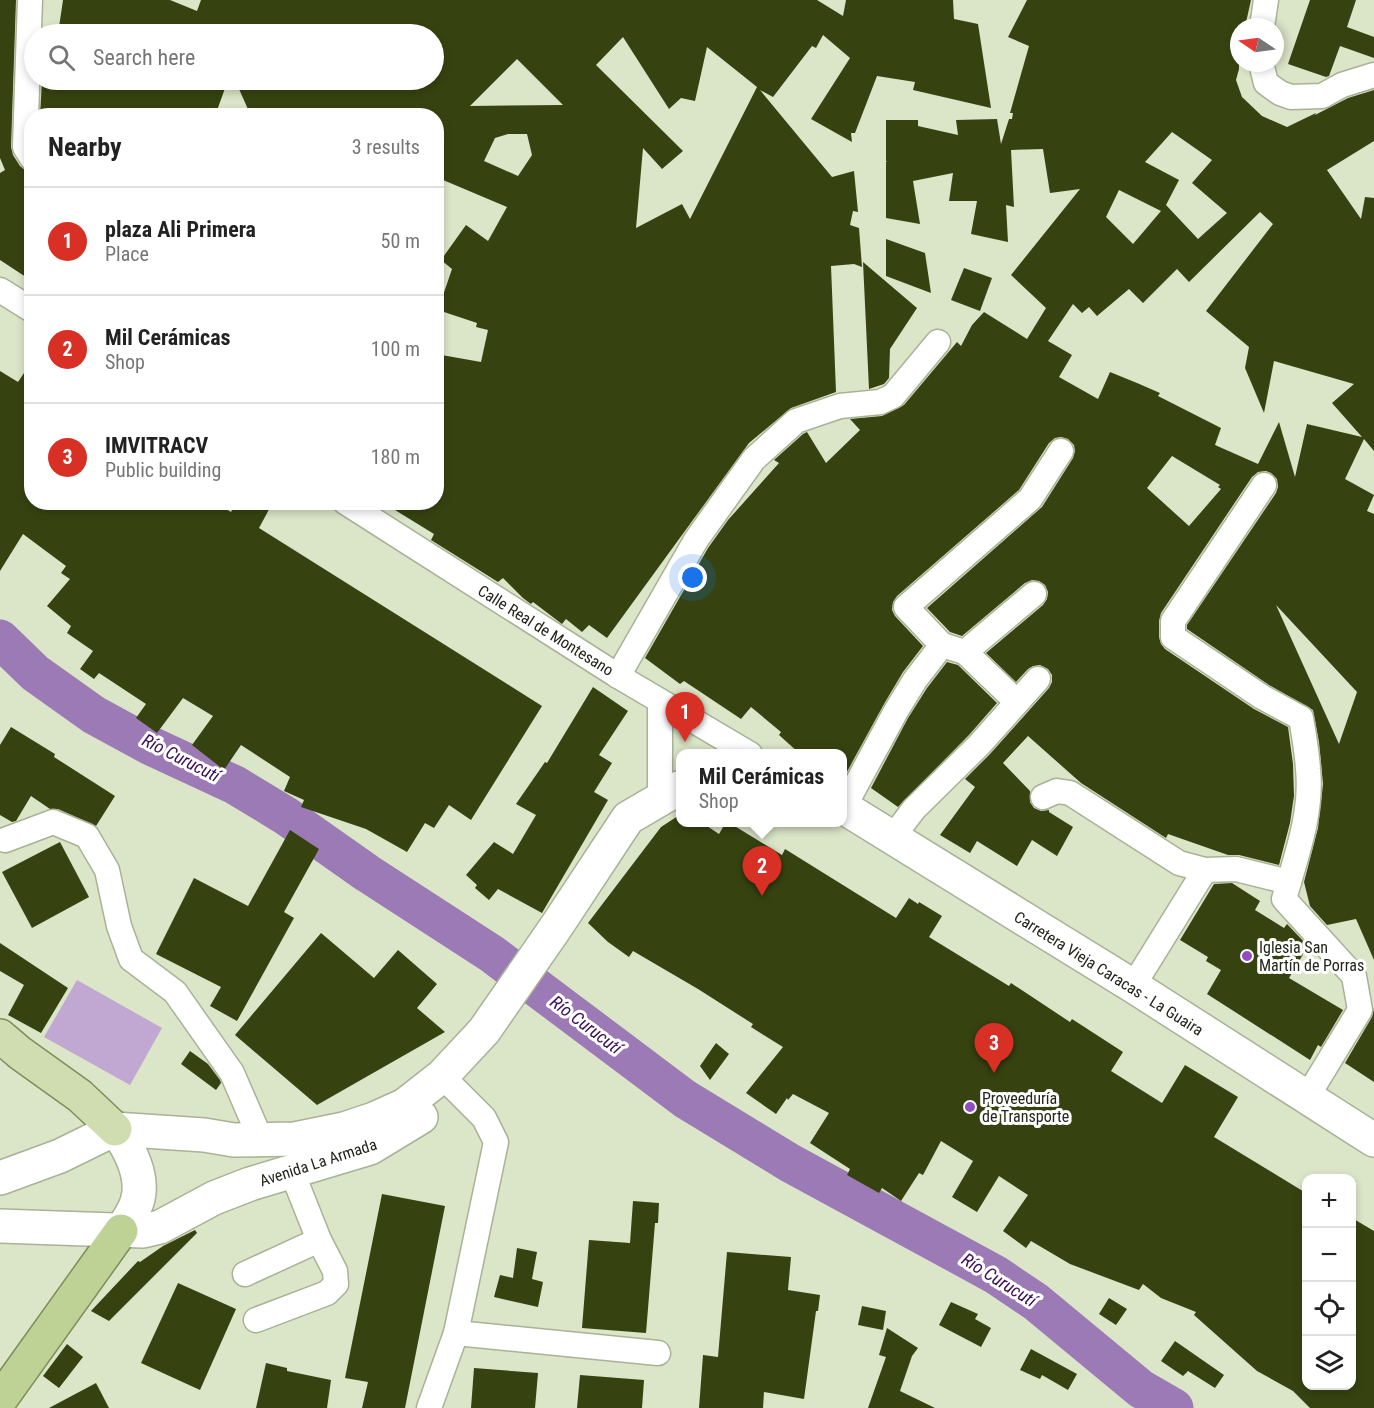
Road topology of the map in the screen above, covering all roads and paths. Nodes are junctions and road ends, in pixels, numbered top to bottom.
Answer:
1 (30, 0) edge
2 (1266, 0) edge
3 (1263, 18) edge
4 (29, 24) edge
5 (1263, 72) edge
6 (1374, 75) edge
7 (27, 90) edge
8 (26, 108) edge
9 (0, 290) edge
10 (24, 305) edge
11 (938, 342) dead end
12 (1061, 451) dead end
13 (1264, 485) dead end
14 (358, 510) edge
15 (1034, 594) dead end
16 (942, 645) junction
17 (966, 652) junction
18 (618, 676) junction
19 (1038, 679) dead end
20 (660, 701) junction
21 (1017, 702) junction
22 (743, 749) edge
23 (670, 793) edge
24 (1043, 797) dead end
25 (847, 802) edge
26 (847, 809) edge
27 (892, 838) junction
28 (5, 840) dead end
29 (1205, 870) junction
30 (1289, 882) junction
31 (1133, 986) junction
32 (0, 1036) edge
33 (448, 1082) junction
34 (1307, 1097) junction
35 (115, 1130) junction
36 (261, 1140) junction
37 (1374, 1140) edge
38 (292, 1172) junction
39 (0, 1178) edge
40 (0, 1226) edge
41 (121, 1231) junction
42 (319, 1240) junction
43 (245, 1274) dead end
44 (256, 1320) dead end
45 (456, 1333) junction
46 (658, 1353) dead end
47 (0, 1400) edge
48 (429, 1408) edge

1 - 4 street
2 - 3 street
5 - 6 street
7 - 8 street
9 - 10 street
11 - 18 street
12 - 16 street
13 - 30 street
14 - 18 street, Calle Real de Montesano
15 - 17 street
16 - 17 street
16 - 25 street
17 - 21 street
18 - 20 street, Calle Real de Montesano
19 - 21 street
20 - 22 street, Calle Real de Montesano
20 - 23 street
21 - 27 street
23 - 33 main road, Avenida La Armada
24 - 29 street
26 - 27 main road, Carretera Vieja Caracas - La Guaira
27 - 31 main road, Carretera Vieja Caracas - La Guaira
28 - 36 street
29 - 30 street
29 - 31 street
30 - 34 street
31 - 34 main road, Carretera Vieja Caracas - La Guaira
32 - 35 main road
33 - 36 main road, Avenida La Armada
33 - 38 main road, Avenida La Armada
33 - 45 street
34 - 37 main road, Carretera Vieja Caracas - La Guaira
35 - 36 main road, Avenida La Armada
35 - 39 main road, Avenida La Armada
35 - 41 main road
38 - 41 main road, Avenida La Armada
38 - 42 street
40 - 41 main road, Avenida La Armada
41 - 47 highway
42 - 43 street
42 - 44 street
45 - 46 street
45 - 48 street

